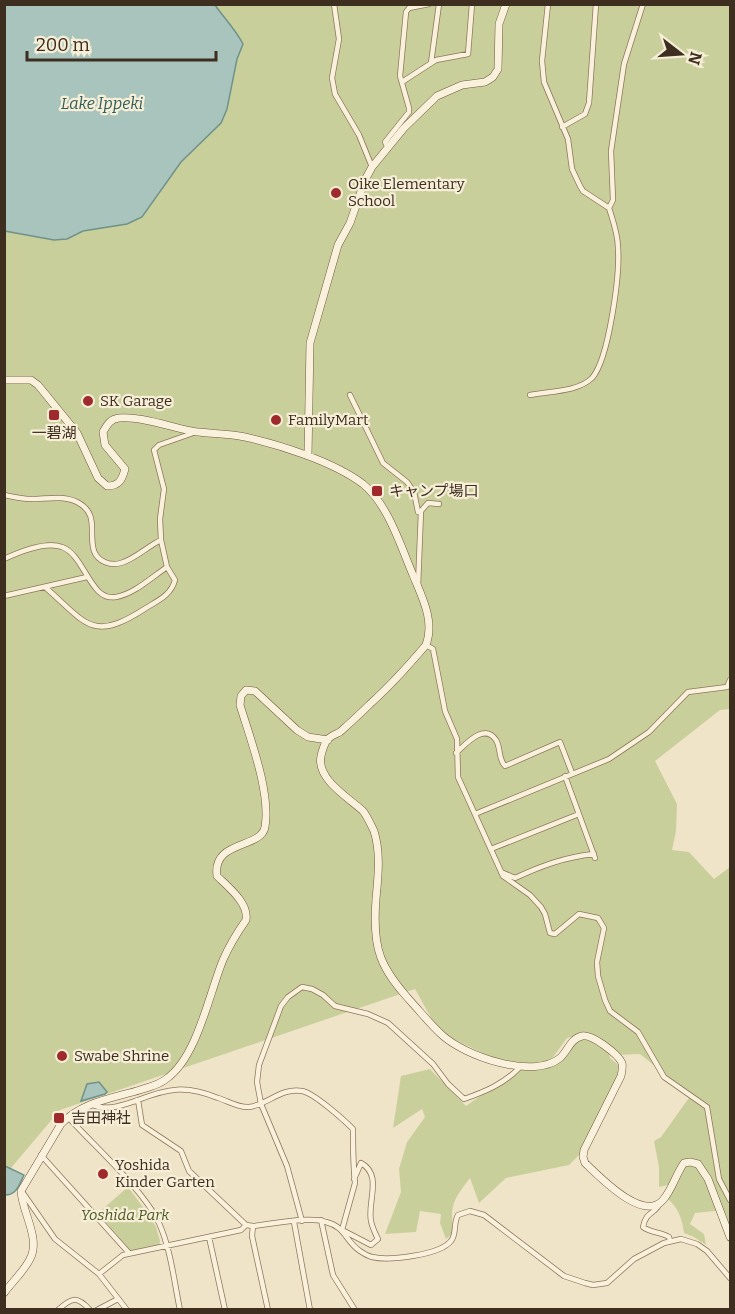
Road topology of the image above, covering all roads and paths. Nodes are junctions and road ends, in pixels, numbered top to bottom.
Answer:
1 (429, 4) edge
2 (439, 4) edge
3 (472, 4) edge
4 (506, 4) edge
5 (548, 4) edge
6 (596, 4) edge
7 (643, 4) edge
8 (335, 5) edge
9 (431, 63) junction
10 (402, 82) junction
11 (562, 127) junction
12 (388, 148) junction
13 (372, 167) junction
14 (609, 208) junction
15 (4, 380) edge
16 (530, 394) dead end
17 (350, 395) dead end
18 (197, 432) junction
19 (308, 456) junction
20 (4, 495) edge
21 (439, 504) dead end
22 (422, 511) junction
23 (161, 540) junction
24 (4, 559) edge
25 (168, 567) junction
26 (87, 577) junction
27 (45, 587) junction
28 (418, 587) junction
29 (4, 596) edge
30 (426, 645) junction
31 (730, 680) edge
32 (328, 740) junction
33 (456, 753) junction
34 (572, 773) junction
35 (565, 776) junction
36 (475, 814) junction
37 (579, 814) junction
38 (491, 849) junction
39 (501, 872) junction
40 (519, 1068) junction
41 (138, 1100) junction
42 (91, 1104) junction
43 (261, 1104) junction
44 (68, 1117) junction
45 (41, 1155) junction
46 (354, 1179) junction
47 (21, 1191) junction
48 (730, 1200) edge
49 (660, 1202) junction
50 (321, 1220) junction
51 (302, 1221) junction
52 (294, 1222) junction
53 (246, 1225) junction
54 (253, 1226) junction
55 (342, 1230) junction
56 (209, 1237) junction
57 (730, 1237) edge
58 (670, 1241) junction
59 (166, 1246) junction
60 (129, 1253) junction
61 (99, 1274) junction
62 (730, 1278) edge
63 (4, 1293) edge
64 (118, 1299) junction
65 (58, 1310) edge
66 (90, 1310) edge
67 (98, 1310) edge
68 (127, 1310) edge
69 (180, 1310) edge
70 (225, 1310) edge
71 (268, 1310) edge
72 (310, 1310) edge
73 (355, 1310) edge

1 - 10 street
2 - 9 street
3 - 9 street
4 - 12 street
5 - 11 street
6 - 11 street
7 - 14 street
8 - 13 street
9 - 10 street
10 - 12 street
11 - 14 street
12 - 13 street
13 - 19 street
14 - 16 street
15 - 18 street
17 - 22 street
18 - 19 street
18 - 23 street
19 - 28 street
20 - 23 street
21 - 22 street
22 - 28 street
23 - 25 street
24 - 26 street
25 - 26 street
25 - 27 street
26 - 27 street
27 - 29 street
28 - 30 street
30 - 32 street
30 - 33 street
31 - 34 street
32 - 40 street
32 - 42 street
33 - 34 street
33 - 36 street
34 - 35 street
35 - 36 street
35 - 37 street
36 - 38 street
37 - 38 street
37 - 39 street
38 - 39 street
39 - 48 street
40 - 43 street
40 - 49 street
41 - 42 street
41 - 43 street
41 - 53 street
42 - 44 street
43 - 46 street
43 - 51 street
44 - 45 street
44 - 59 street
45 - 47 street
45 - 60 street
46 - 55 street
46 - 55 street
47 - 61 street
47 - 63 street
49 - 57 street
49 - 58 street
50 - 51 street
50 - 55 street
50 - 73 street
51 - 52 street
52 - 54 street
52 - 72 street
53 - 54 street
53 - 56 street
54 - 71 street
55 - 58 street
56 - 59 street
56 - 70 street
58 - 62 street
59 - 60 street
59 - 69 street
60 - 61 street
61 - 64 street
64 - 67 street
64 - 68 street
65 - 66 street

